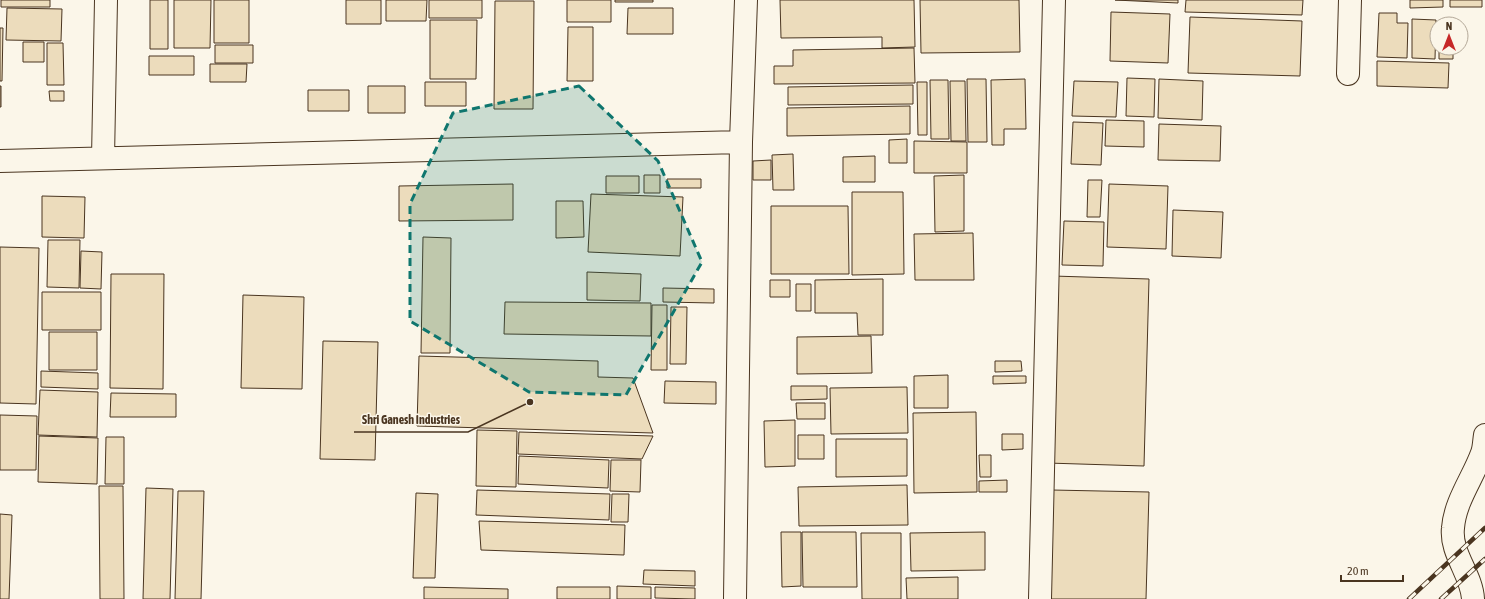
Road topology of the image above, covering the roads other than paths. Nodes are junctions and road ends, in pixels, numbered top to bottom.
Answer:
1 (106, 0) edge
2 (746, 0) edge
3 (1054, 0) edge
4 (1350, 0) edge
5 (1348, 74) dead end
6 (741, 142) junction
7 (103, 158) junction
8 (0, 160) edge
9 (1485, 435) edge
10 (735, 599) edge
11 (1040, 599) edge
12 (1473, 599) edge

1 - 7 street
2 - 6 street
3 - 11 street
4 - 5 street
6 - 7 street
6 - 10 street
7 - 8 street
9 - 12 street

